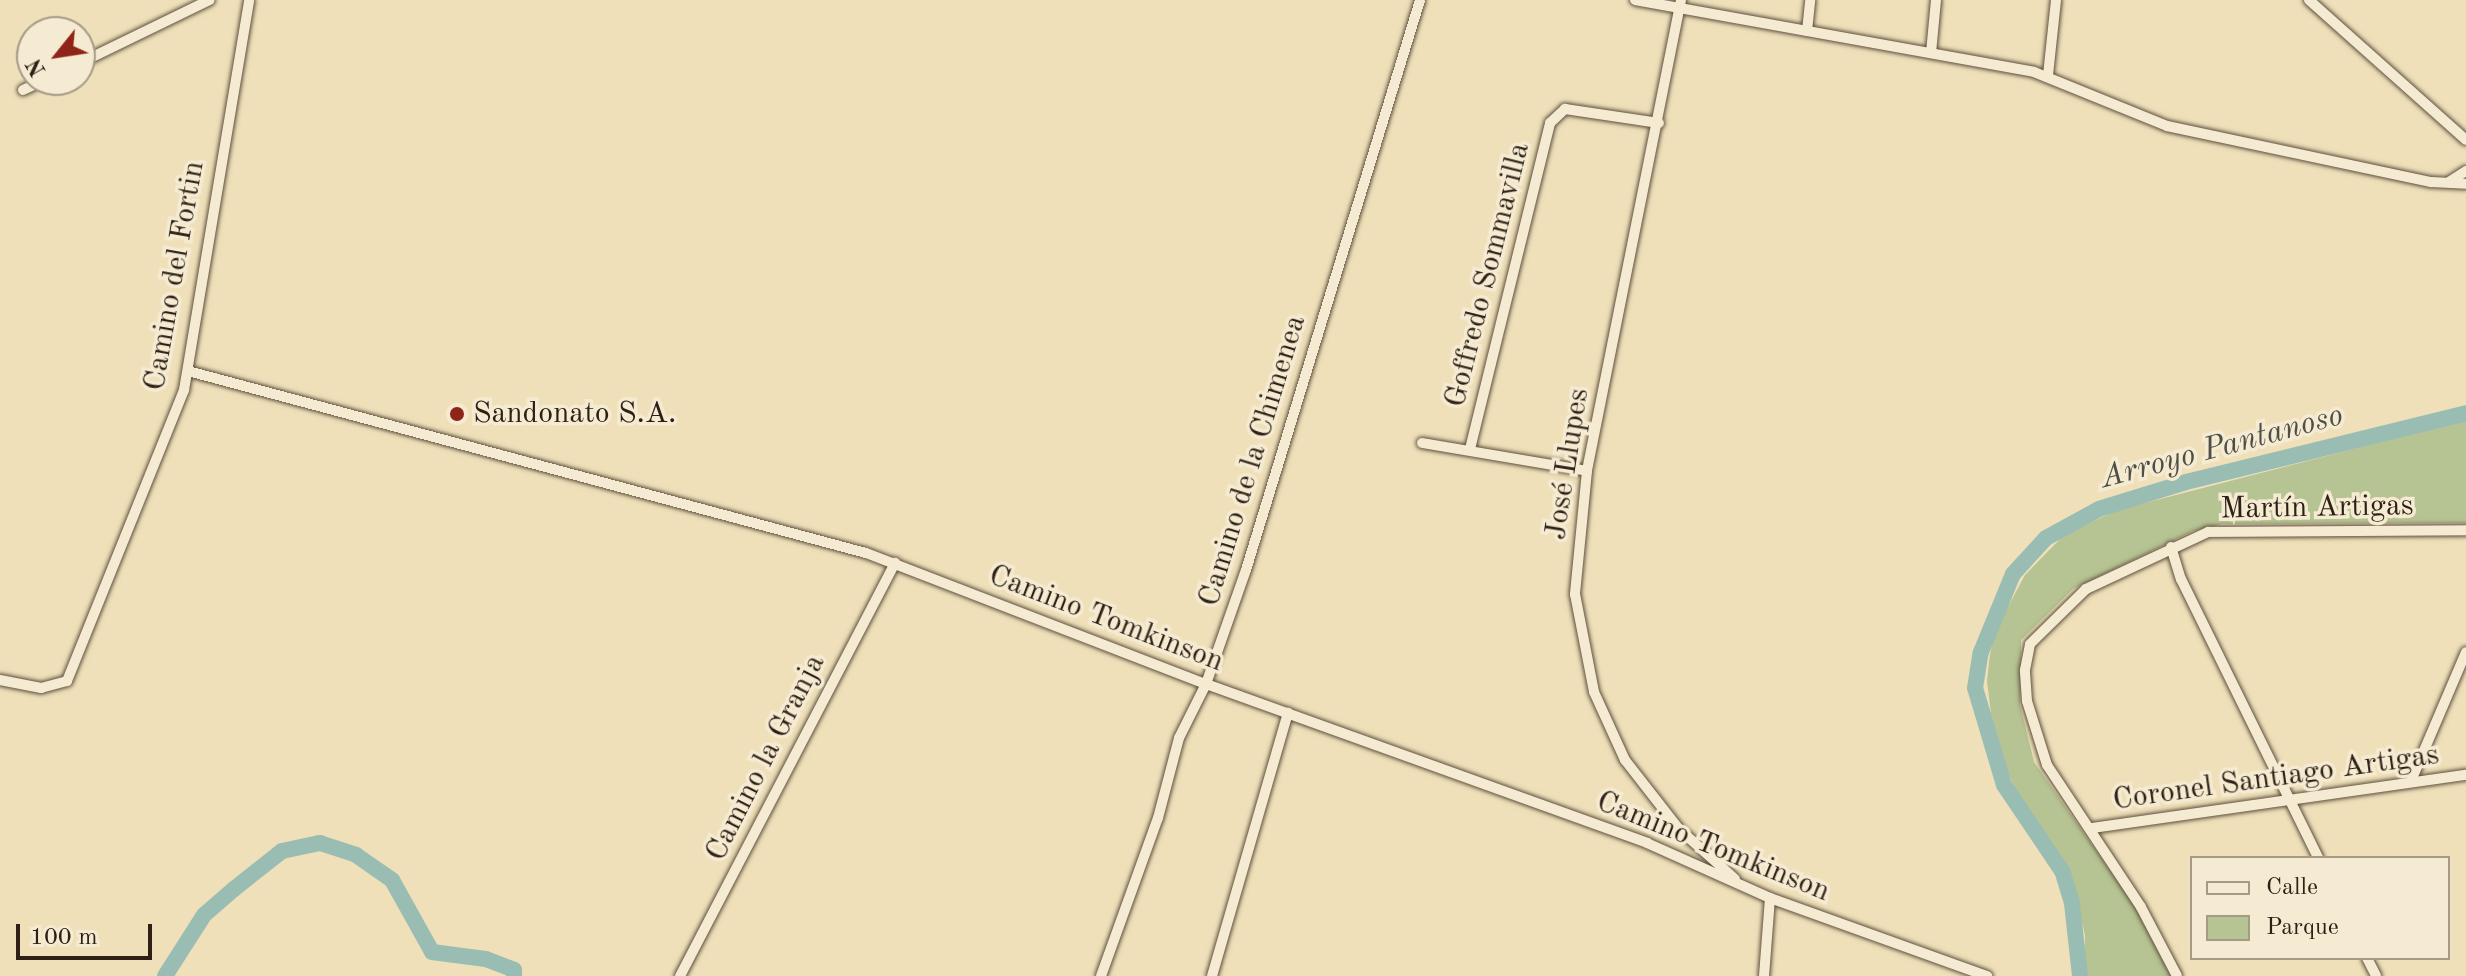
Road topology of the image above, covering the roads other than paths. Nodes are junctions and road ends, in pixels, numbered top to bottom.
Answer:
1 (210, 0) edge
2 (249, 0) edge
3 (1420, 0) edge
4 (1635, 0) edge
5 (1810, 0) edge
6 (1936, 0) edge
7 (2056, 0) edge
8 (2309, 0) edge
9 (1681, 5) edge
10 (1807, 31) junction
11 (1931, 53) junction
12 (96, 55) edge
13 (2048, 75) junction
14 (1659, 123) junction
15 (2466, 140) edge
16 (2466, 171) edge
17 (2449, 182) junction
18 (2466, 184) edge
19 (188, 371) junction
20 (1422, 443) dead end
21 (1470, 449) junction
22 (1587, 471) junction
23 (2466, 530) edge
24 (2171, 547) junction
25 (895, 563) junction
26 (2466, 652) edge
27 (0, 680) edge
28 (1206, 684) junction
29 (1288, 713) junction
30 (2466, 775) edge
31 (2411, 781) junction
32 (2290, 801) junction
33 (2092, 828) junction
34 (2317, 856) edge
35 (1744, 887) junction
36 (1770, 898) junction
37 (680, 976) edge
38 (1101, 976) edge
39 (1212, 976) edge
40 (1764, 976) edge
41 (1987, 976) edge
42 (2177, 976) edge

1 - 12 street
2 - 19 street, Camino del Fortin
3 - 28 street, Camino de la Chimenea
4 - 9 street
5 - 10 street
6 - 11 street
7 - 13 street
8 - 15 street
9 - 10 street
9 - 14 street, José Llupes
10 - 11 street
11 - 13 street
13 - 17 street
14 - 21 street, Goffredo Sommavilla
14 - 22 street, José Llupes
16 - 17 street
17 - 18 street
19 - 25 street, Camino Tomkinson
19 - 27 street, Camino del Fortin
20 - 21 street
21 - 22 street
22 - 35 street, José Llupes
23 - 24 street, Martín Artigas
24 - 32 street
24 - 33 street, Martín Artigas
25 - 28 street, Camino Tomkinson
25 - 37 street, Camino la Granja
26 - 31 street
28 - 29 street, Camino Tomkinson
28 - 38 street, Camino de la Chimenea
29 - 35 street, Camino Tomkinson
29 - 39 street
30 - 31 street, Coronel Santiago Artigas
31 - 32 street, Coronel Santiago Artigas
32 - 33 street, Coronel Santiago Artigas
32 - 34 street
33 - 42 street, Martín Artigas
35 - 36 street, Camino Tomkinson
36 - 40 street
36 - 41 street, Camino Tomkinson

